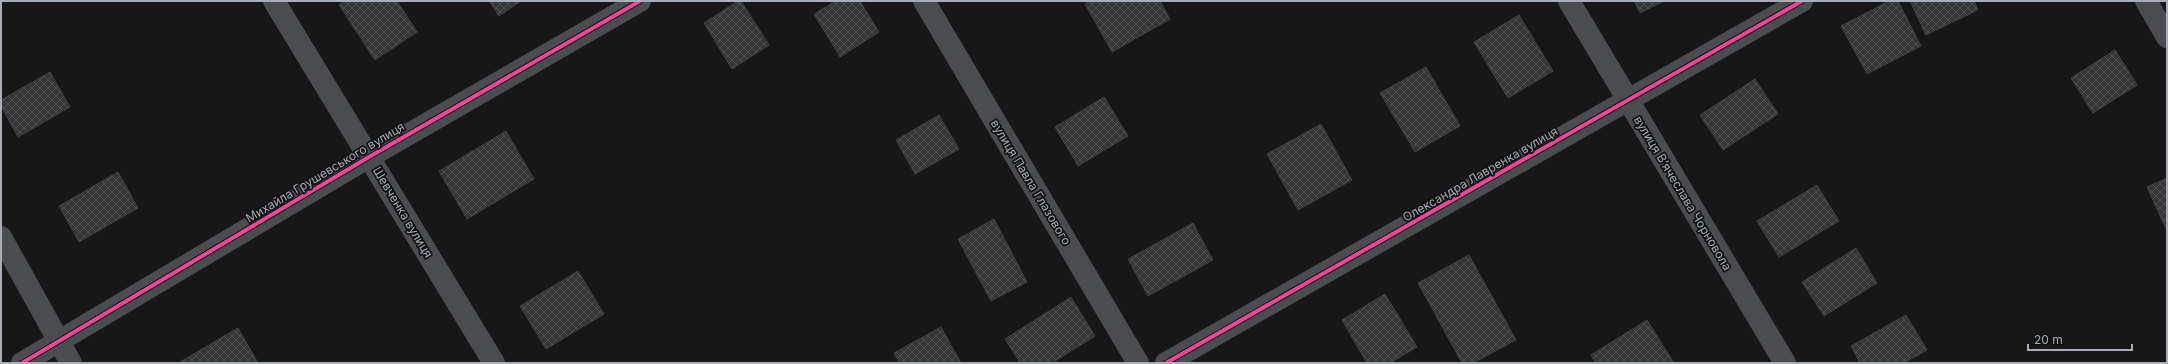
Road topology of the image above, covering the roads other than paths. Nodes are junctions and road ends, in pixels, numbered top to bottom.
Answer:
1 (274, 1) edge
2 (640, 1) edge
3 (924, 1) edge
4 (1569, 1) edge
5 (1802, 1) edge
6 (2146, 1) edge
7 (2167, 37) edge
8 (1628, 101) junction
9 (369, 157) junction
10 (1, 237) edge
11 (60, 342) junction
12 (22, 363) edge
13 (72, 363) edge
14 (494, 363) edge
15 (1138, 363) edge
16 (1166, 363) edge
17 (1785, 363) edge

1 - 9 street, Шевченка вулиця
2 - 9 street, Михайла Грушевського вулиця
3 - 15 street, вулиця Павла Глазового
4 - 8 street, вулиця В’ячеслава Чорновола
5 - 8 street, Олександра Лавренка вулиця
6 - 7 street
8 - 16 street, Олександра Лавренка вулиця
8 - 17 street, вулиця В’ячеслава Чорновола
9 - 11 street, Михайла Грушевського вулиця
9 - 14 street, Шевченка вулиця
10 - 11 street
11 - 12 street, Михайла Грушевського вулиця
11 - 13 street

